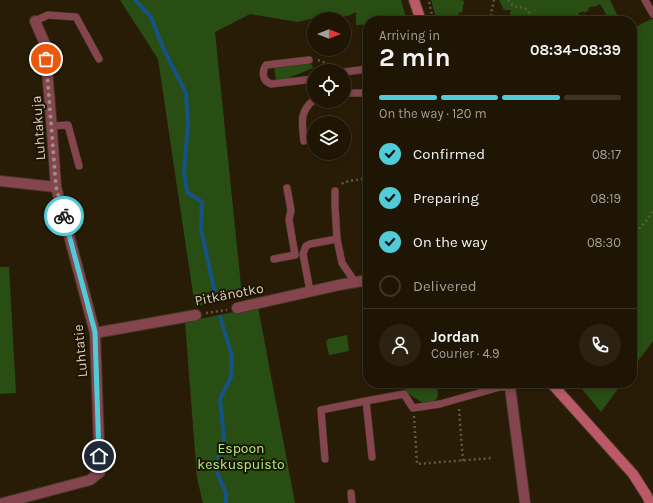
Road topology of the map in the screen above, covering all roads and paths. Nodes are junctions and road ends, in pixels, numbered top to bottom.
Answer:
1 (414, 0) edge
2 (494, 0) edge
3 (508, 0) edge
4 (645, 0) edge
5 (653, 14) edge
6 (419, 16) edge
7 (492, 16) edge
8 (532, 16) dead end
9 (35, 21) joint
10 (99, 59) dead end
11 (309, 60) joint
12 (328, 64) edge
13 (363, 70) edge
14 (351, 71) edge
15 (307, 80) edge
16 (363, 92) edge
17 (351, 93) edge
18 (307, 107) edge
19 (52, 126) junction
20 (304, 141) dead end
21 (78, 166) dead end
22 (363, 179) edge
23 (0, 181) edge
24 (56, 187) junction
25 (287, 188) dead end
26 (335, 191) joint
27 (653, 210) edge
28 (637, 231) edge
29 (337, 239) junction
30 (299, 255) junction
31 (274, 259) dead end
32 (363, 281) edge
33 (355, 282) junction
34 (310, 291) junction
35 (237, 308) joint
36 (196, 315) joint
37 (95, 332) junction
38 (496, 388) edge
39 (512, 388) edge
40 (556, 388) edge
41 (457, 399) junction
42 (366, 401) junction
43 (413, 408) junction
44 (372, 457) dead end
45 (492, 458) dead end
46 (325, 459) dead end
47 (463, 461) junction
48 (351, 493) dead end
49 (3, 503) edge
50 (352, 503) edge
51 (525, 503) edge
52 (650, 503) edge

1 - 6 street
2 - 7 path
3 - 8 path
4 - 5 lane
9 - 10 lane
9 - 19 street, Luhtakuja
11 - 12 path
11 - 15 lane
13 - 14 lane
16 - 17 lane
18 - 20 lane
19 - 21 lane
19 - 24 street, Luhtakuja
22 - 26 path
23 - 24 street
24 - 37 street, Luhtatie
25 - 30 lane
26 - 29 lane
27 - 28 path
29 - 30 lane
29 - 33 lane
30 - 31 lane
30 - 34 lane
32 - 33 street, Pitkänotko
33 - 34 street, Pitkänotko
34 - 35 street, Pitkänotko
35 - 36 path, Pitkänotko
36 - 37 street, Pitkänotko
37 - 49 street, Luhtatie
38 - 41 lane
39 - 51 street
40 - 52 street
41 - 43 lane
41 - 47 path
42 - 43 lane
42 - 44 lane
42 - 46 lane
43 - 47 path
45 - 47 path
48 - 50 lane

